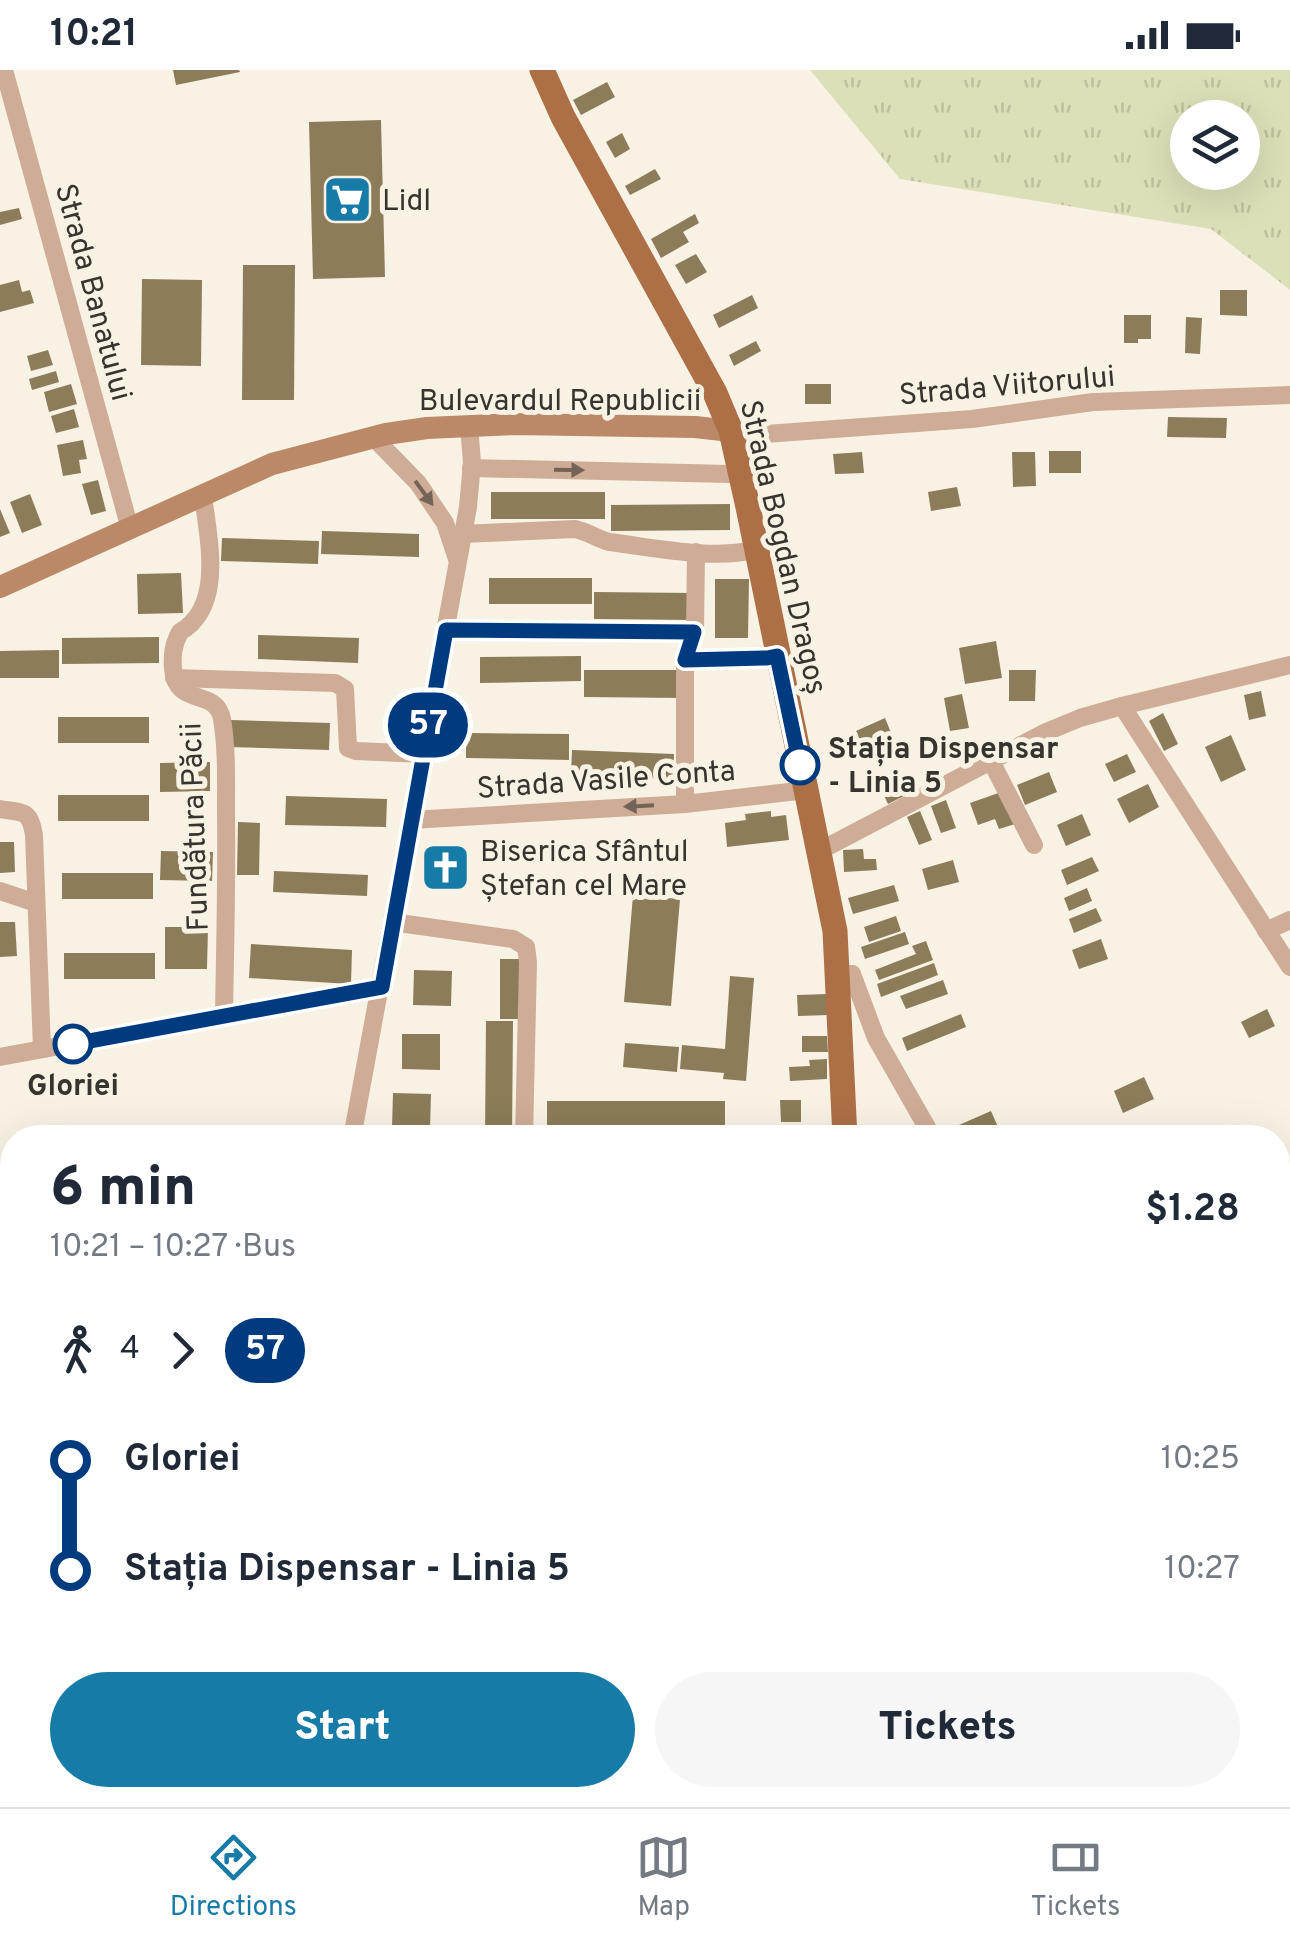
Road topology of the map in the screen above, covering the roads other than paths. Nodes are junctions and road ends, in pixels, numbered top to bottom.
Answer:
1 (4, 70) edge
2 (542, 70) edge
3 (1290, 395) edge
4 (468, 425) junction
5 (730, 432) junction
6 (373, 438) junction
7 (471, 468) junction
8 (740, 472) junction
9 (203, 495) junction
10 (130, 530) junction
11 (462, 534) junction
12 (756, 550) junction
13 (696, 552) junction
14 (458, 560) junction
15 (0, 587) edge
16 (446, 630) junction
17 (694, 632) junction
18 (777, 656) junction
19 (685, 660) junction
20 (1290, 665) edge
21 (174, 678) junction
22 (1122, 706) junction
23 (423, 754) junction
24 (991, 761) junction
25 (806, 790) junction
26 (684, 804) junction
27 (0, 809) edge
28 (410, 820) junction
29 (1034, 844) dead end
30 (817, 848) junction
31 (0, 891) edge
32 (36, 902) junction
33 (1290, 920) edge
34 (392, 922) junction
35 (1266, 931) junction
36 (1290, 966) edge
37 (838, 975) junction
38 (382, 987) junction
39 (224, 1017) junction
40 (42, 1049) junction
41 (0, 1057) edge
42 (355, 1125) edge
43 (524, 1125) edge
44 (844, 1125) edge
45 (925, 1125) edge

1 - 10 street, Strada Banatului
2 - 5 main road, Strada Bogdan Dragoș
3 - 5 street, Strada Viitorului
4 - 5 main road, Bulevardul Republicii
4 - 6 main road, Bulevardul Republicii
4 - 7 street
5 - 8 main road, Strada Bogdan Dragoș
6 - 9 main road, Bulevardul Republicii
6 -> 14 street
7 -> 8 street
7 - 11 street
8 - 12 main road, Strada Bogdan Dragoș
9 - 10 main road, Bulevardul Republicii
9 - 21 street, Fundătura Păcii
10 - 15 main road, Bulevardul Republicii
11 - 13 street
11 - 14 street
12 - 13 street
12 - 18 main road, Strada Bogdan Dragoș
13 - 17 street
14 - 16 street
16 - 17 street
16 - 23 street
17 - 19 street
18 - 19 street
18 - 25 main road, Strada Bogdan Dragoș
19 - 26 street
20 - 22 street
21 - 23 street
21 - 39 street, Fundătura Păcii
22 - 24 street
22 - 35 street
23 - 28 street
24 - 29 street
24 - 30 street
25 - 26 street, Strada Vasile Conta
25 - 30 main road, Strada Bogdan Dragoș
26 -> 28 street, Strada Vasile Conta
27 - 32 street
28 - 34 street
30 - 37 main road, Strada Bogdan Dragoș
31 - 32 street
32 - 40 street
33 - 35 street
34 - 38 street
34 - 43 street
35 - 36 street
37 - 44 main road, Strada Bogdan Dragoș
37 - 45 street
38 - 39 street
38 - 42 street
39 - 40 street
40 - 41 street

